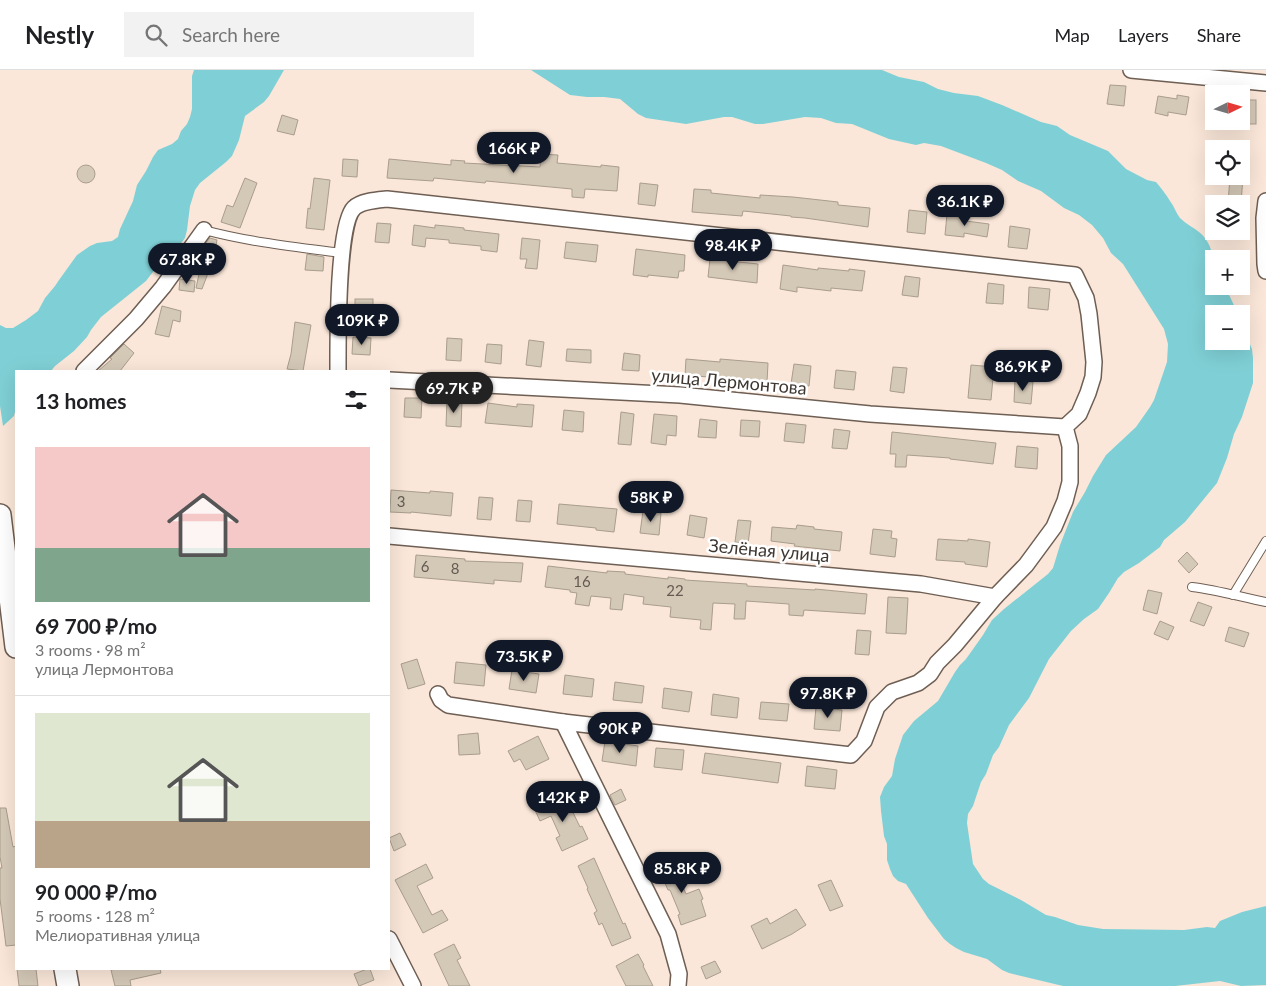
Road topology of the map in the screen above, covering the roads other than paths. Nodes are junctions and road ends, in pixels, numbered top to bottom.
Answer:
1 (1131, 70) edge
2 (1266, 83) edge
3 (1266, 201) edge
4 (204, 230) joint
5 (341, 253) junction
6 (1266, 271) edge
7 (85, 370) edge
8 (338, 370) edge
9 (390, 380) edge
10 (1065, 427) junction
11 (0, 515) edge
12 (390, 536) edge
13 (1266, 540) edge
14 (1192, 586) dead end
15 (1233, 595) junction
16 (995, 597) junction
17 (1266, 602) edge
18 (15, 638) edge
19 (438, 694) dead end
20 (563, 722) junction
21 (390, 940) edge
22 (65, 970) edge
23 (68, 986) edge
24 (413, 986) edge
25 (678, 986) edge

1 - 2 street
3 - 6 street
4 - 5 lane
4 - 7 street
5 - 8 street
5 - 10 street
9 - 10 street, улица Лермонтова
10 - 16 street
11 - 18 street
12 - 16 street, Зелёная улица
13 - 15 lane
14 - 15 lane
15 - 17 lane
16 - 20 street
19 - 20 street
20 - 25 street
21 - 24 street
22 - 23 street

